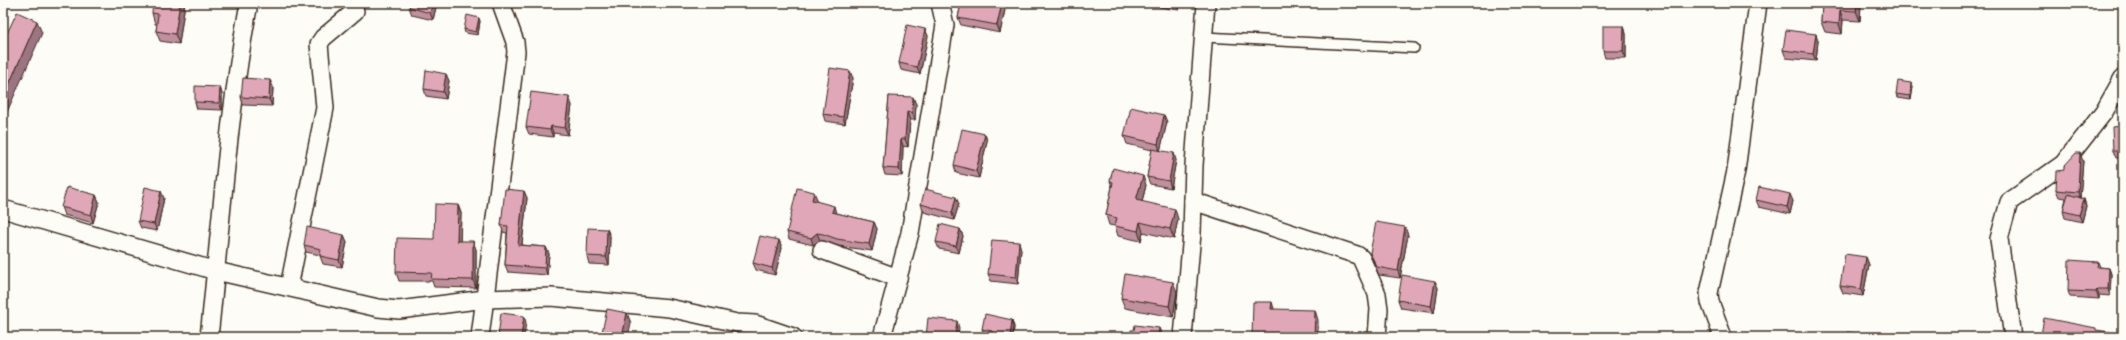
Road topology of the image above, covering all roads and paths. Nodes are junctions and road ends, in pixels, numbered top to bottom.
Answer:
1 (250, 3) edge
2 (501, 3) edge
3 (1206, 3) edge
4 (1758, 3) edge
5 (943, 5) edge
6 (355, 11) dead end
7 (1204, 37) junction
8 (1414, 48) dead end
9 (2123, 78) edge
10 (1193, 201) junction
11 (3, 209) edge
12 (822, 250) dead end
13 (216, 271) junction
14 (898, 278) junction
15 (289, 287) junction
16 (485, 299) junction
17 (209, 337) edge
18 (480, 337) edge
19 (793, 337) edge
20 (882, 337) edge
21 (1183, 337) edge
22 (1377, 337) edge
23 (1723, 337) edge
24 (2013, 337) edge

1 - 13 street
2 - 16 street
3 - 7 street
4 - 23 street
5 - 14 street
6 - 15 street
7 - 8 lane
7 - 10 street
9 - 24 street
10 - 21 street
10 - 22 street
11 - 13 street
12 - 14 street
13 - 15 street
13 - 17 street
14 - 20 street
15 - 16 street
16 - 18 street
16 - 19 street

